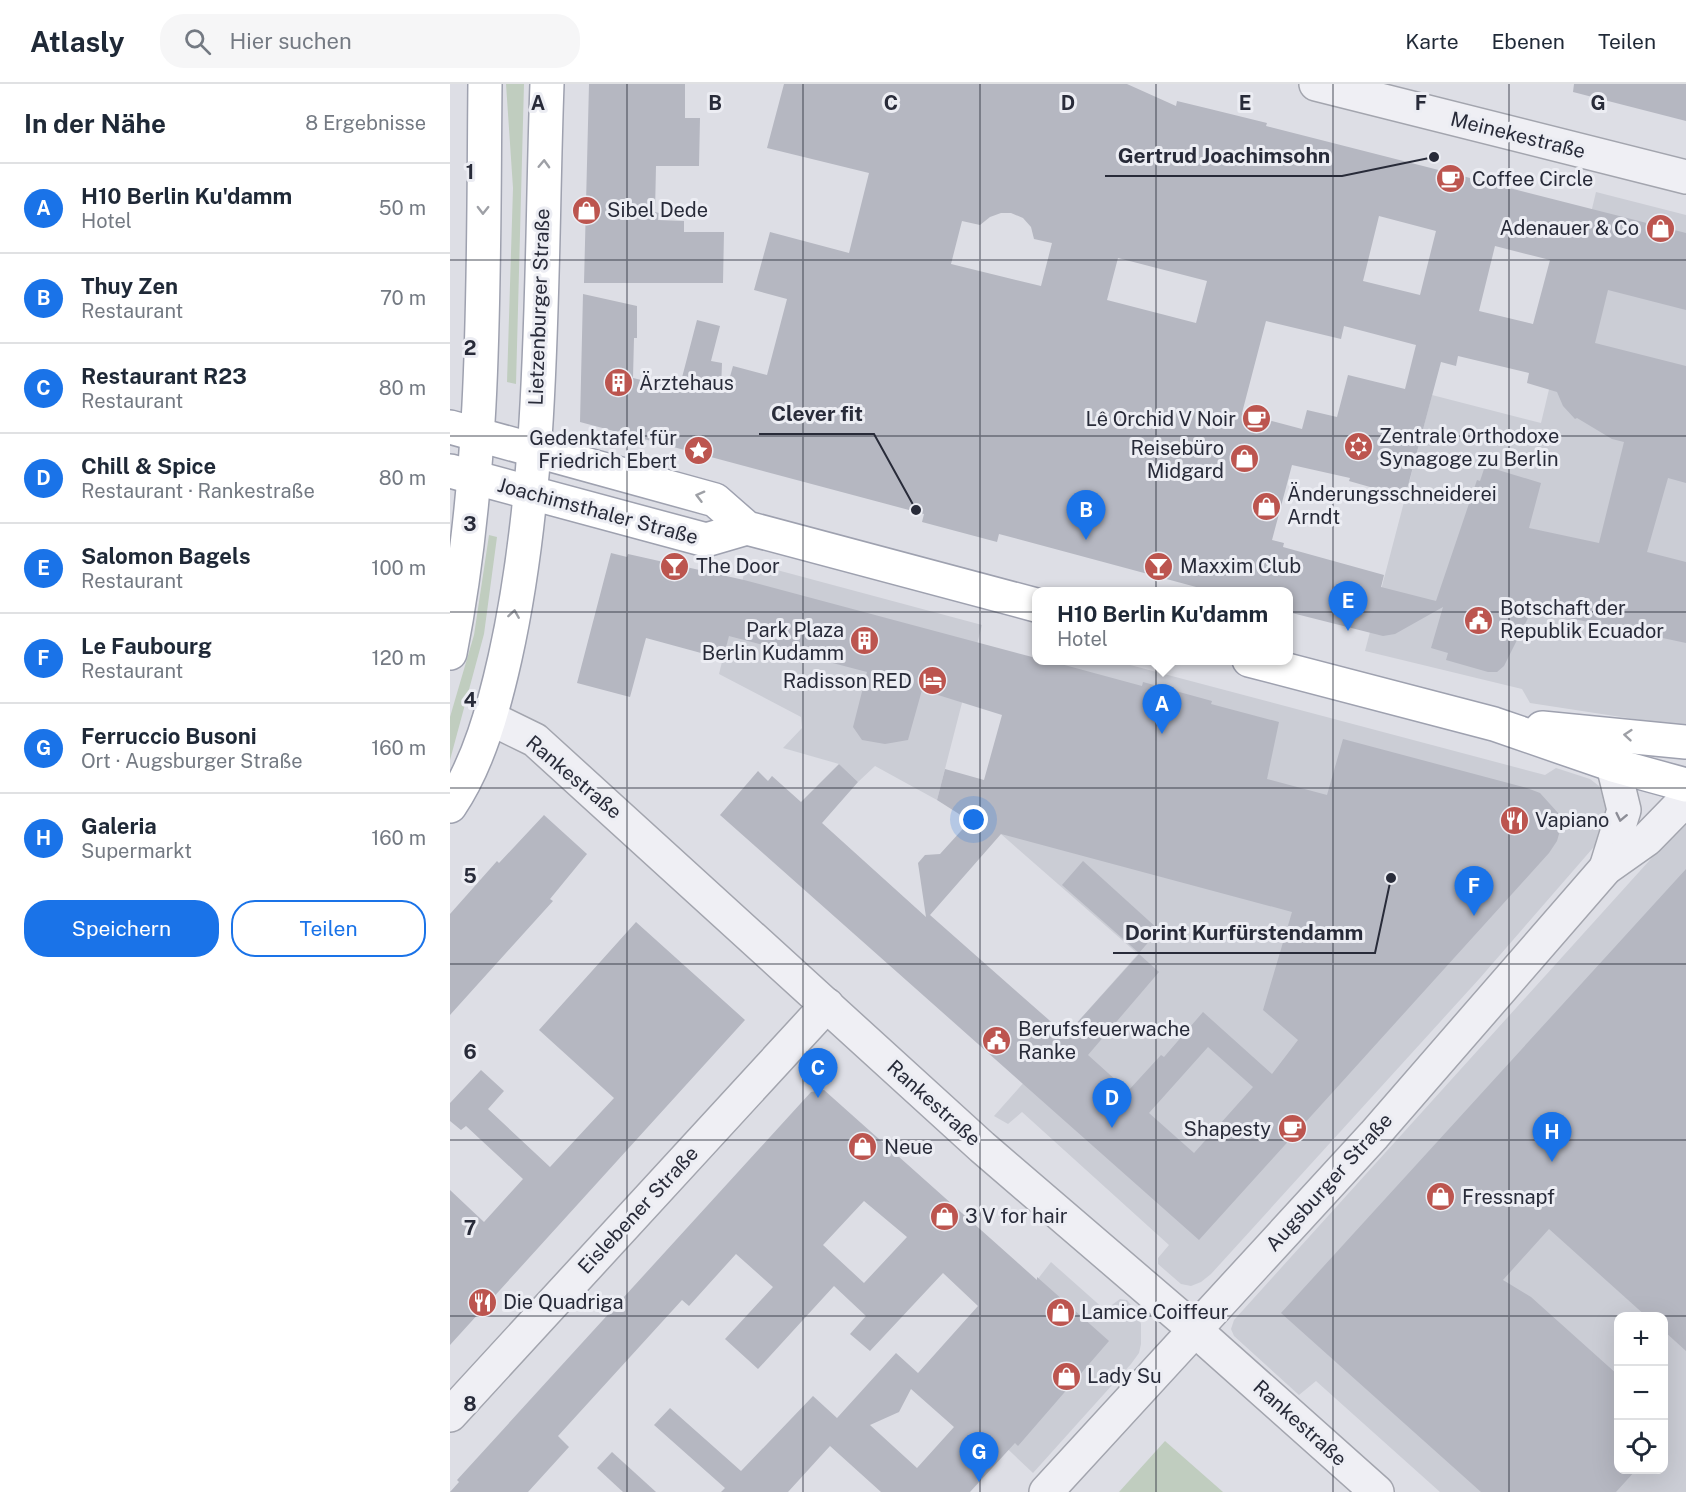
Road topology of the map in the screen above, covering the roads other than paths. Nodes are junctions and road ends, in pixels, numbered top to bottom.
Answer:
1 (485, 84) edge
2 (547, 84) edge
3 (1316, 84) edge
4 (1686, 177) edge
5 (464, 431) edge
6 (534, 451) junction
7 (462, 475) edge
8 (529, 493) junction
9 (747, 528) junction
10 (1032, 603) edge
11 (450, 653) edge
12 (1268, 665) edge
13 (490, 718) junction
14 (1494, 724) junction
15 (1686, 742) edge
16 (1613, 765) junction
17 (1686, 785) edge
18 (1686, 799) edge
19 (450, 806) edge
20 (1606, 868) junction
21 (827, 1005) junction
22 (1194, 1329) junction
23 (450, 1415) edge
24 (1046, 1492) edge
25 (1377, 1492) edge

1 -> 5 main road
6 -> 2 main road, Lietzenburger Straße
3 - 4 street, Meinekestraße
5 - 6 main road, Joachimsthaler Straße
5 - 7 main road
6 - 8 main road, Lietzenburger Straße
9 -> 6 main road, Joachimsthaler Straße
7 - 8 main road, Joachimsthaler Straße
7 - 11 main road
8 - 9 main road, Joachimsthaler Straße
13 -> 8 main road, Lietzenburger Straße
9 - 10 main road, Joachimsthaler Straße
12 - 14 main road
13 - 19 main road, Lietzenburger Straße
13 - 21 street, Rankestraße
15 -> 14 main road
14 - 16 main road
16 - 17 main road
16 -> 20 street, Augsburger Straße
18 - 20 street, Augsburger Straße
20 - 22 street, Augsburger Straße
21 - 22 street, Rankestraße
21 - 23 street, Eislebener Straße
22 - 24 street, Augsburger Straße
22 - 25 street, Rankestraße

